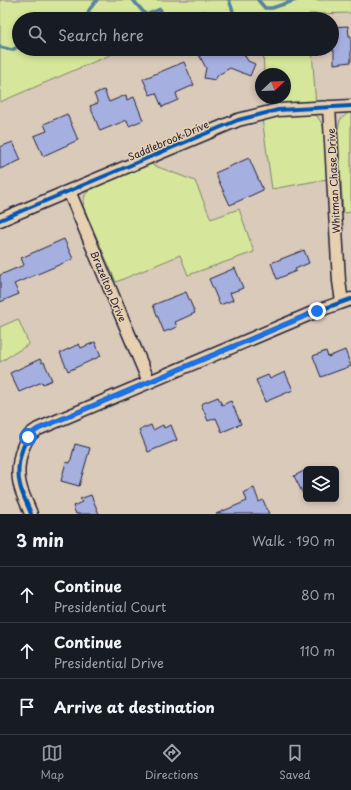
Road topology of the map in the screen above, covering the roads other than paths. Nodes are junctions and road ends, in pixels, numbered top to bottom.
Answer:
1 (351, 106) edge
2 (328, 107) junction
3 (69, 191) junction
4 (0, 220) edge
5 (346, 301) edge
6 (149, 382) junction
7 (32, 514) edge

1 - 2 street, Saddlebrook Drive
2 - 3 street, Saddlebrook Drive
2 - 5 street, Whitman Chase Drive
3 - 4 street, Saddlebrook Drive
3 - 6 street, Brazelton Drive
5 - 6 street
6 - 7 street

